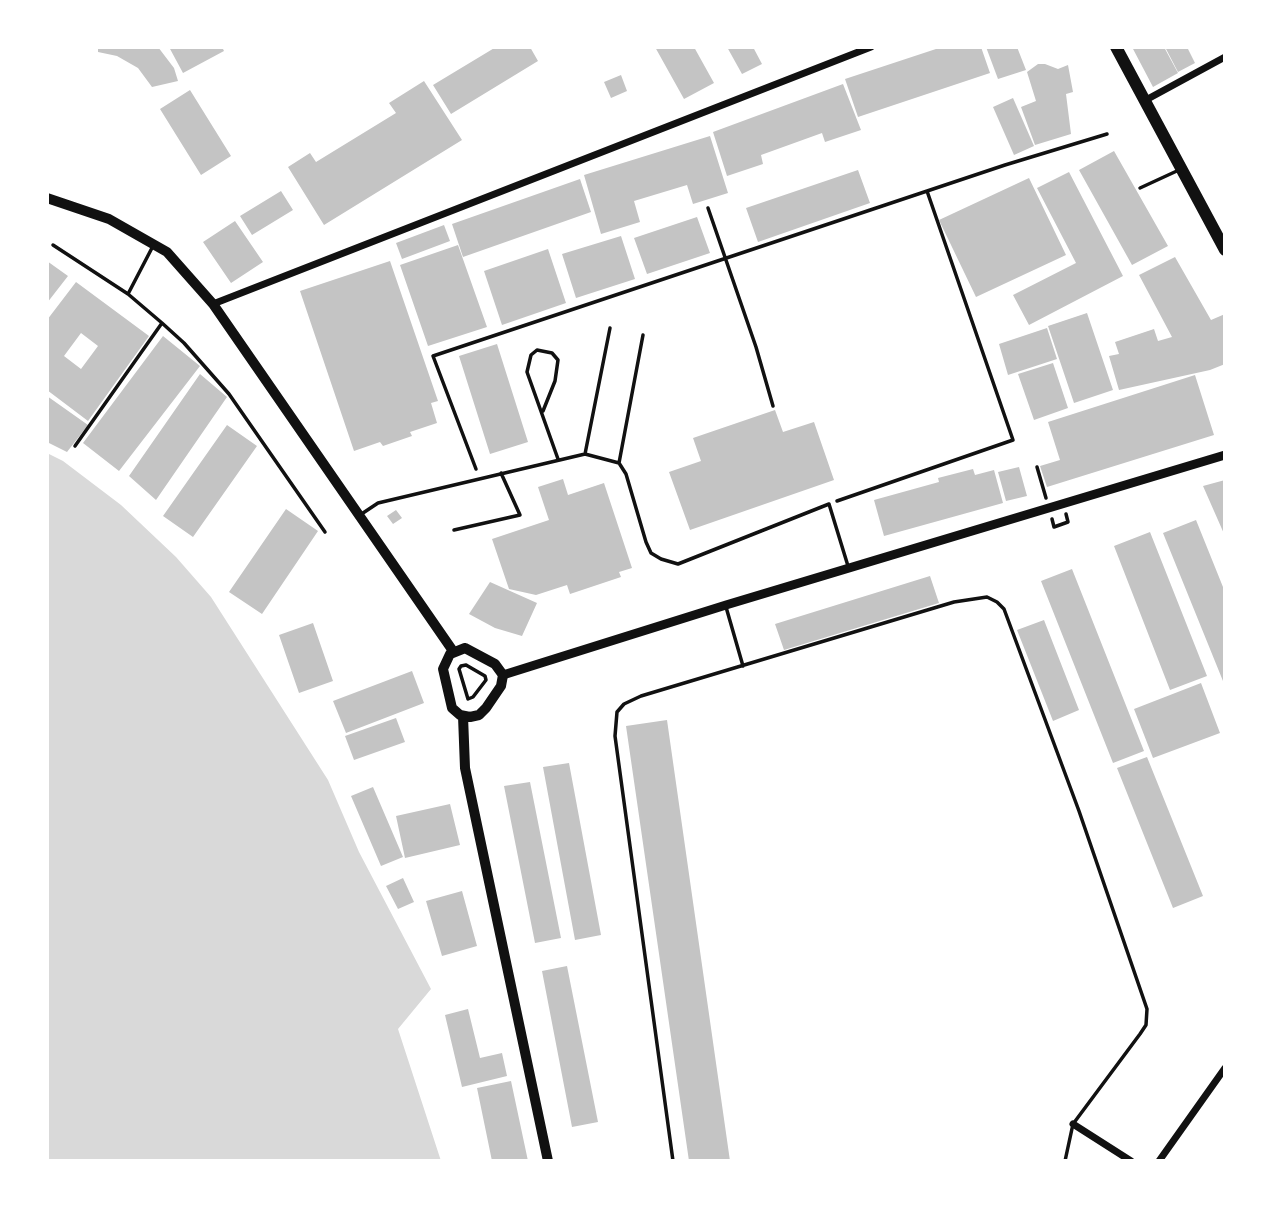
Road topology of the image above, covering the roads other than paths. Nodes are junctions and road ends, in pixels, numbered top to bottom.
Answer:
1 (871, 47) edge
2 (1116, 47) edge
3 (1225, 57) edge
4 (1144, 101) junction
5 (1181, 169) junction
6 (1140, 188) dead end
7 (47, 198) edge
8 (154, 243) junction
9 (53, 245) dead end
10 (1225, 250) edge
11 (128, 294) junction
12 (213, 304) junction
13 (162, 323) junction
14 (610, 328) dead end
15 (643, 335) dead end
16 (543, 411) junction
17 (75, 446) dead end
18 (585, 454) junction
19 (1225, 455) edge
20 (558, 459) junction
21 (619, 463) junction
22 (501, 473) junction
23 (359, 515) junction
24 (454, 530) dead end
25 (325, 532) dead end
26 (849, 568) junction
27 (726, 605) junction
28 (453, 651) junction
29 (743, 666) junction
30 (503, 675) junction
31 (463, 716) junction
32 (1225, 1068) edge
33 (1073, 1124) junction
34 (548, 1161) edge
35 (673, 1161) edge
36 (1065, 1161) edge
37 (1130, 1161) edge
38 (1159, 1161) edge

1 - 12 street
2 - 4 main road
3 - 4 street
4 - 5 main road
5 - 6 lane
5 - 10 main road
7 - 8 main road
8 - 11 lane
8 - 12 main road
9 - 11 lane
11 - 13 lane
12 - 23 main road
13 - 17 lane
13 - 25 lane
14 - 18 lane
15 - 21 lane
16 - 16 lane
16 - 20 lane
18 - 20 lane
18 - 21 lane
19 - 26 street
20 - 22 lane
21 - 26 lane
22 - 23 lane
22 - 24 lane
23 - 28 main road
26 - 27 street
27 - 29 lane
27 - 30 street
28 - 30 main road
28 - 31 main road
29 - 33 lane
29 - 35 lane
30 - 31 main road
31 - 34 main road
32 - 38 street
33 - 36 lane
33 - 37 street

